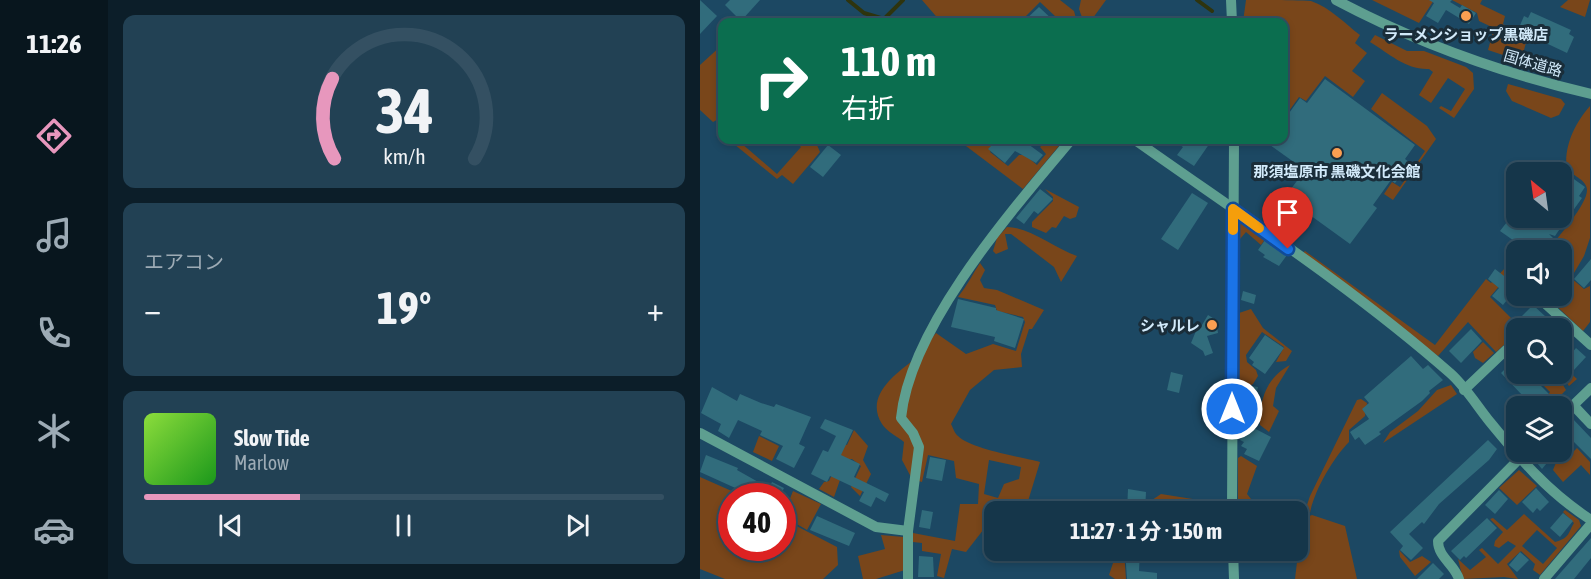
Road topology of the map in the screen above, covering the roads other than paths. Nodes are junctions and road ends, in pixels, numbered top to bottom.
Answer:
1 (1231, 0) edge
2 (1336, 0) edge
3 (1232, 18) edge
4 (1591, 94) edge
5 (1068, 144) edge
6 (1141, 144) edge
7 (1234, 144) edge
8 (1233, 209) junction
9 (1548, 306) edge
10 (1591, 345) edge
11 (1506, 350) dead end
12 (1591, 388) edge
13 (1464, 390) junction
14 (1573, 405) joint
15 (1591, 424) edge
16 (701, 435) edge
17 (1506, 436) edge
18 (1516, 462) edge
19 (1529, 462) edge
20 (1232, 501) edge
21 (1591, 522) edge
22 (908, 531) junction
23 (1233, 561) edge
24 (908, 579) edge
25 (1234, 579) edge
26 (1459, 579) edge
27 (1544, 579) edge

1 - 3 street
2 - 4 street, 国体道路
5 - 22 street
6 - 8 street
7 - 8 street
8 - 13 street
8 - 20 street
9 - 10 street
11 - 13 street
12 - 14 street
13 - 17 street
14 - 15 street
16 - 22 street
18 - 26 street
19 - 21 street
21 - 27 street
22 - 24 street
23 - 25 street

